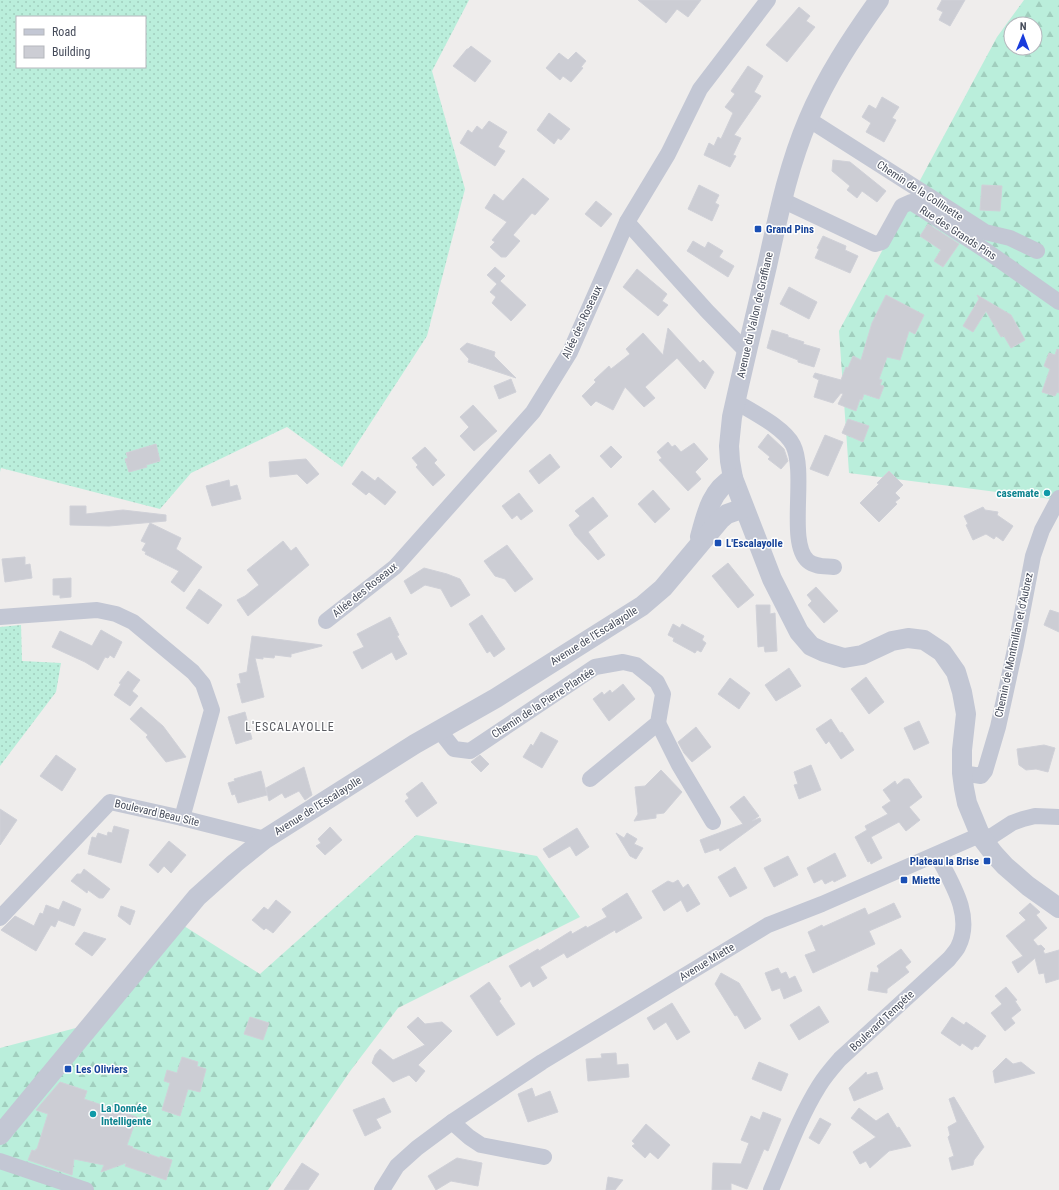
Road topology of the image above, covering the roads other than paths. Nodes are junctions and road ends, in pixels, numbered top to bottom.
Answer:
1 (768, 0) edge
2 (878, 0) edge
3 (808, 119) junction
4 (782, 200) junction
5 (627, 222) junction
6 (1037, 251) dead end
7 (1059, 302) edge
8 (747, 352) junction
9 (735, 402) junction
10 (733, 478) junction
11 (1059, 498) edge
12 (744, 508) junction
13 (697, 547) junction
14 (834, 567) dead end
15 (0, 618) edge
16 (326, 621) dead end
17 (658, 723) junction
18 (439, 730) junction
19 (962, 773) junction
20 (590, 779) dead end
21 (1059, 817) edge
22 (182, 818) junction
23 (712, 822) dead end
24 (981, 837) junction
25 (265, 839) junction
26 (937, 855) junction
27 (1059, 908) edge
28 (0, 918) edge
29 (452, 1122) junction
30 (0, 1135) edge
31 (544, 1157) dead end
32 (0, 1162) edge
33 (86, 1190) edge
34 (382, 1190) edge
35 (771, 1190) edge

1 - 5 street, Allée des Roseaux
2 - 3 street, Avenue du Vallon de Graffiane
3 - 4 street, Avenue du Vallon de Graffiane
3 - 6 street, Chemin de la Collinette
4 - 7 street, Rue des Grands Pins
4 - 8 street, Avenue du Vallon de Graffiane
5 - 8 street
5 - 16 street, Allée des Roseaux
8 - 9 street, Avenue du Vallon de Graffiane
9 - 10 street, Avenue du Vallon de Graffiane
9 - 14 street
10 - 12 street, Avenue du Vallon de Graffiane
10 - 13 street, Avenue de l'Escalayolle
11 - 19 street, Chemin de Montmillan et d'Aubrez
12 - 13 street, Avenue de l'Escalayolle
12 - 19 street, Avenue du Vallon de Graffiane
13 - 18 street, Avenue de l'Escalayolle
15 - 22 street
17 - 18 street, Chemin de la Pierre Plantée
17 - 20 street
17 - 23 street
18 - 25 street, Avenue de l'Escalayolle
19 - 24 street, Avenue du Vallon de Graffiane
21 - 24 street, Avenue Miette
22 - 25 street, Boulevard Beau Site
22 - 28 street, Boulevard Beau Site
24 - 26 street, Avenue Miette
24 - 27 street, Avenue du Vallon de Graffiane
25 - 30 street, Avenue de l'Escalayolle
26 - 29 street, Avenue Miette
26 - 35 street, Boulevard Tempête
29 - 31 street
29 - 34 street, Avenue Miette
32 - 33 street

